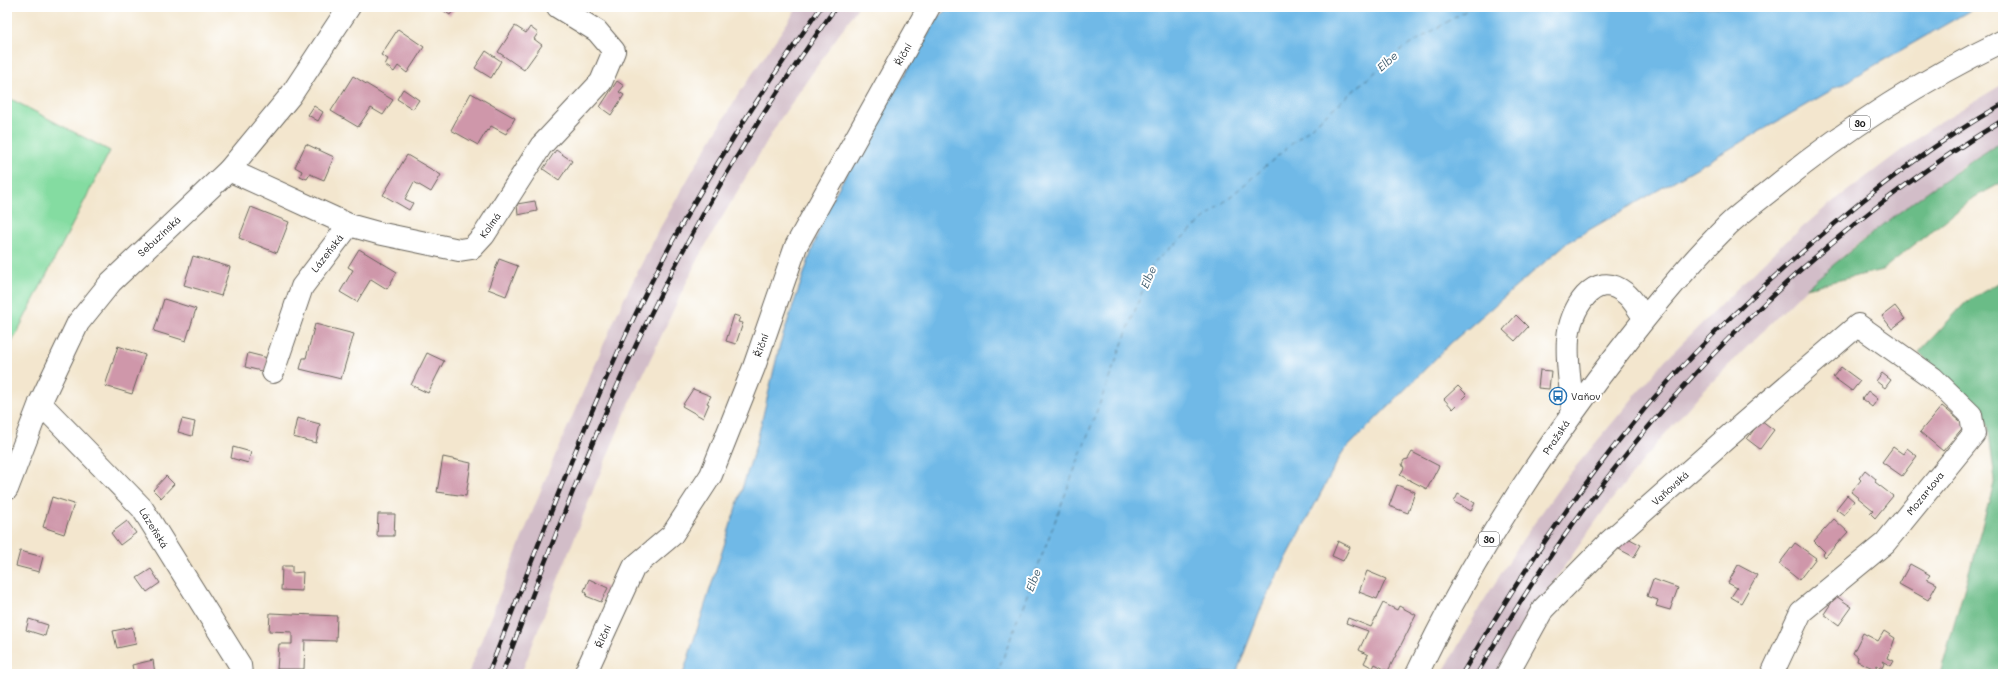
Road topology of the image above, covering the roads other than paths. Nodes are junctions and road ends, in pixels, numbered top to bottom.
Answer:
1 (349, 7) edge
2 (558, 7) edge
3 (929, 7) edge
4 (2003, 42) edge
5 (229, 170) junction
6 (350, 225) junction
7 (1644, 317) junction
8 (1858, 325) joint
9 (273, 372) dead end
10 (40, 403) junction
11 (1574, 412) junction
12 (7, 489) edge
13 (241, 674) edge
14 (585, 674) edge
15 (1417, 674) edge
16 (1507, 674) edge
17 (1772, 674) edge

1 - 5 street, Sebuzínská
2 - 6 street, Kolmá
3 - 14 street, Říční
4 - 7 street, Pražská / 30
5 - 6 street, Kolmá
5 - 10 street, Sebuzínská
6 - 9 street, Lázeňská
7 - 11 street, Pražská / 30
7 - 11 street
8 - 16 street, Vaňovská
8 - 17 street, Mozartova
10 - 12 street, Sebuzínská
10 - 13 street, Lázeňská
11 - 15 street, Pražská / 30

